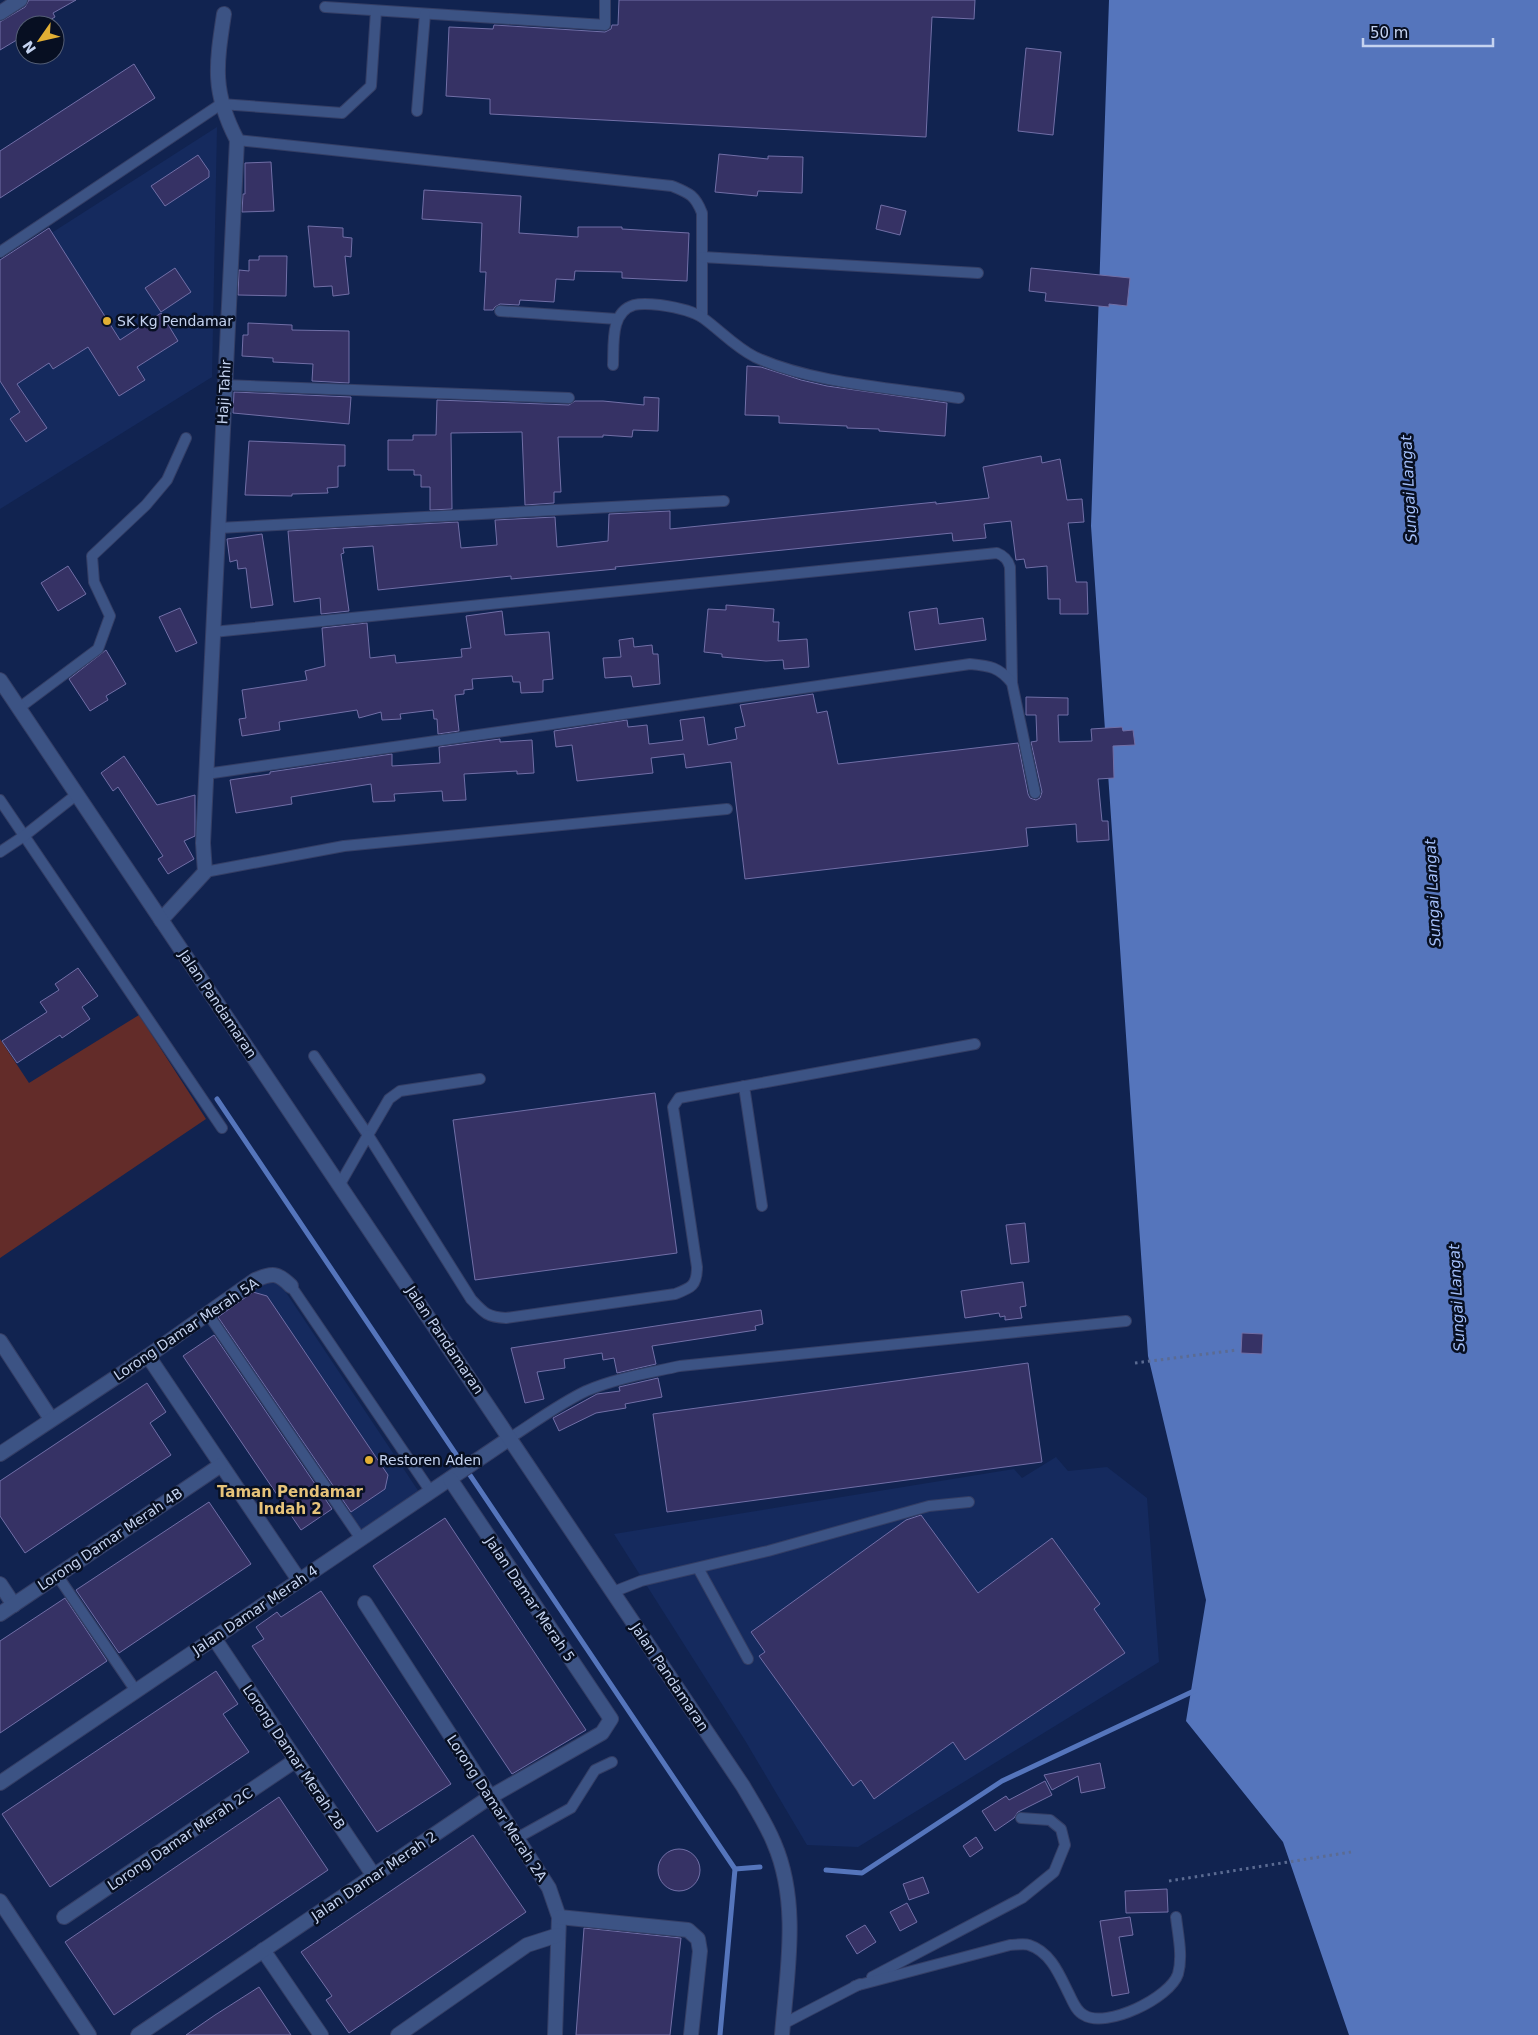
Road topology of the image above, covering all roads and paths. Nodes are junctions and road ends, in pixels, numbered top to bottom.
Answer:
1 (20, 0) edge
2 (605, 0) edge
3 (325, 7) dead end
4 (376, 11) junction
5 (0, 12) edge
6 (224, 14) dead end
7 (425, 14) junction
8 (221, 104) junction
9 (418, 111) dead end
10 (237, 140) junction
11 (0, 252) edge
12 (702, 257) junction
13 (978, 273) dead end
14 (500, 311) dead end
15 (702, 317) junction
16 (617, 319) junction
17 (613, 365) dead end
18 (224, 385) junction
19 (569, 398) dead end
20 (959, 398) dead end
21 (186, 438) dead end
22 (724, 501) dead end
23 (219, 528) junction
24 (213, 632) junction
25 (0, 680) edge
26 (1012, 683) junction
27 (19, 708) junction
28 (206, 774) junction
29 (1035, 794) dead end
30 (76, 796) junction
31 (0, 800) edge
32 (727, 809) dead end
33 (24, 836) junction
34 (0, 852) edge
35 (205, 872) junction
36 (161, 920) junction
37 (974, 1044) dead end
38 (314, 1056) dead end
39 (480, 1079) dead end
40 (744, 1086) junction
41 (222, 1128) dead end
42 (368, 1135) junction
43 (340, 1184) junction
44 (762, 1206) dead end
45 (292, 1286) joint
46 (208, 1314) junction
47 (1126, 1321) dead end
48 (0, 1340) edge
49 (1237, 1350) dead end
50 (148, 1356) junction
51 (1135, 1363) dead end
52 (51, 1419) junction
53 (510, 1438) junction
54 (0, 1454) edge
55 (221, 1464) junction
56 (455, 1475) junction
57 (431, 1492) junction
58 (968, 1502) dead end
59 (361, 1539) junction
60 (698, 1568) junction
61 (57, 1575) junction
62 (299, 1580) junction
63 (0, 1584) edge
64 (613, 1592) junction
65 (366, 1603) dead end
66 (14, 1605) junction
67 (0, 1614) edge
68 (214, 1638) junction
69 (748, 1660) dead end
70 (136, 1691) junction
71 (611, 1720) joint
72 (296, 1760) junction
73 (612, 1762) dead end
74 (0, 1783) edge
75 (490, 1797) junction
76 (1021, 1818) dead end
77 (517, 1838) junction
78 (1351, 1852) dead end
79 (374, 1876) junction
80 (1169, 1881) dead end
81 (0, 1901) edge
82 (64, 1917) dead end
83 (559, 1917) junction
84 (1176, 1917) dead end
85 (558, 1935) junction
86 (264, 1950) junction
87 (855, 1986) junction
88 (783, 2030) edge
89 (89, 2035) edge
90 (138, 2035) edge
91 (321, 2035) edge
92 (398, 2035) edge
93 (555, 2035) edge
94 (691, 2035) edge

1 - 5 street
2 - 7 lane
3 - 4 lane
4 - 7 lane
4 - 8 lane
6 - 8 street
7 - 9 lane
8 - 10 street
8 - 11 lane
10 - 12 lane
10 - 18 street, Haji Tahir
12 - 13 lane
12 - 15 lane
14 - 16 lane
15 - 16 lane
15 - 20 lane
16 - 17 lane
18 - 19 lane
18 - 23 street, Haji Tahir
21 - 27 lane
22 - 23 lane
23 - 24 street, Haji Tahir
24 - 26 lane
24 - 28 street, Haji Tahir
25 - 27 street, Jalan Pandamaran
26 - 28 lane
26 - 29 lane
27 - 30 street, Jalan Pandamaran
28 - 35 street, Haji Tahir
30 - 33 lane
30 - 36 street, Jalan Pandamaran
31 - 33 lane
32 - 35 lane
33 - 34 lane
33 - 41 lane
35 - 36 street
36 - 43 street, Jalan Pandamaran
37 - 40 lane
38 - 42 lane
39 - 42 lane
40 - 42 lane
40 - 44 lane
42 - 43 lane
43 - 53 street, Jalan Pandamaran
45 - 46 street, Lorong Damar Merah 5A
45 - 57 lane, Lorong Damar Merah 5A
46 - 50 street, Lorong Damar Merah 5A
46 - 59 lane
47 - 53 lane
48 - 52 street
49 - 51 path
50 - 52 street, Lorong Damar Merah 5A
50 - 55 street
52 - 54 street, Lorong Damar Merah 5A
53 - 56 street, Jalan Damar Merah 4
53 - 64 street, Jalan Pandamaran
55 - 61 street, Lorong Damar Merah 4B
55 - 62 street
56 - 57 street, Jalan Damar Merah 4
56 - 71 street, Jalan Damar Merah 5
57 - 59 street, Jalan Damar Merah 4
58 - 60 lane
59 - 62 street, Jalan Damar Merah 4
60 - 64 lane
60 - 69 lane
61 - 66 street, Lorong Damar Merah 4B
61 - 70 lane
62 - 68 street, Jalan Damar Merah 4
63 - 66 street
64 - 88 street, Jalan Pandamaran
65 - 75 street, Lorong Damar Merah 2A
66 - 67 street, Lorong Damar Merah 4B
68 - 70 street, Jalan Damar Merah 4
68 - 72 street, Lorong Damar Merah 2B
70 - 74 street, Jalan Damar Merah 4
71 - 75 street, Jalan Damar Merah 2
72 - 79 street, Lorong Damar Merah 2B
72 - 82 street, Lorong Damar Merah 2C
73 - 77 lane
75 - 77 street, Lorong Damar Merah 2A
75 - 79 street, Jalan Damar Merah 2
76 - 87 lane
77 - 83 street, Lorong Damar Merah 2A
78 - 80 path
79 - 86 street, Jalan Damar Merah 2
81 - 89 street
83 - 85 street, Lorong Damar Merah 2A
83 - 94 street
84 - 87 lane
85 - 92 street
85 - 93 street, Lorong Damar Merah 2A
86 - 90 street, Jalan Damar Merah 2
86 - 91 street
87 - 88 lane

